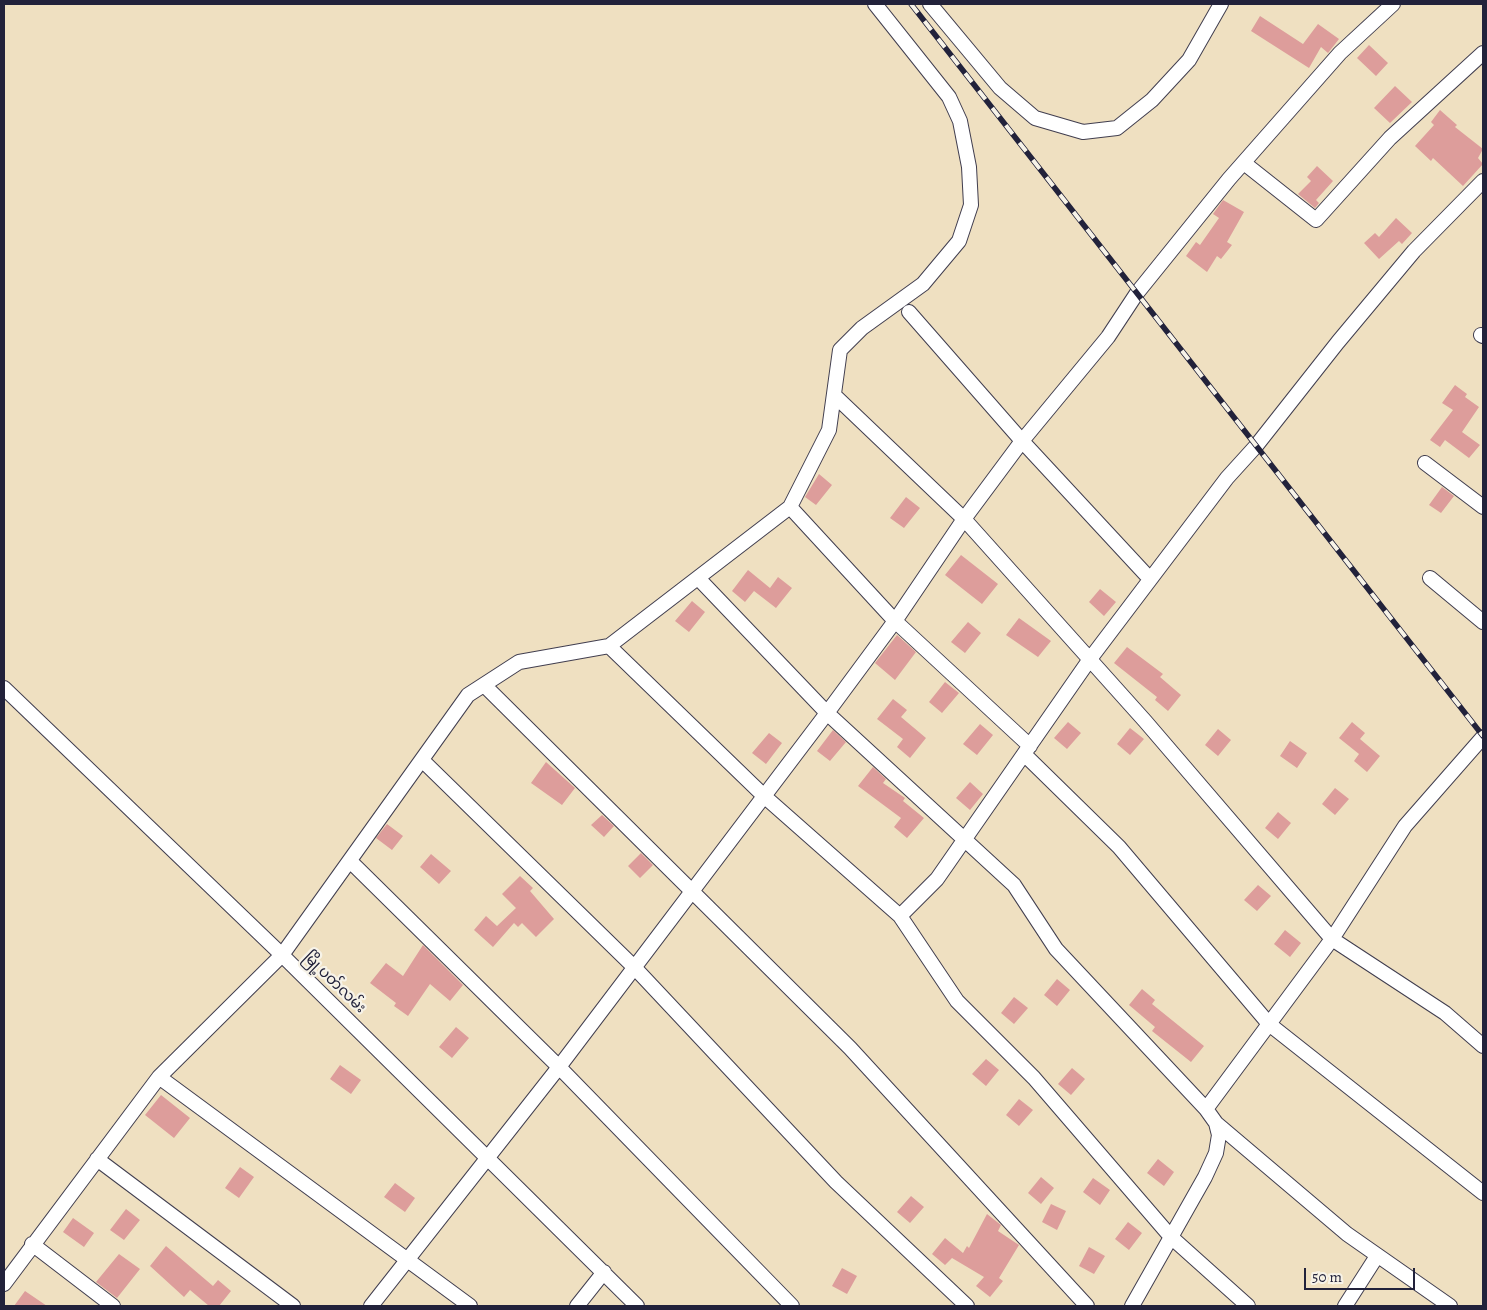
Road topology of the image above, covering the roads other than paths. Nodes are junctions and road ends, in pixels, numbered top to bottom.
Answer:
1 (875, 4) edge
2 (930, 4) edge
3 (1221, 4) edge
4 (1393, 4) edge
5 (1483, 53) edge
6 (1244, 163) junction
7 (1483, 181) edge
8 (909, 312) dead end
9 (834, 395) junction
10 (1022, 441) junction
11 (1425, 463) dead end
12 (790, 507) junction
13 (1483, 507) edge
14 (964, 519) junction
15 (698, 578) junction
16 (1430, 578) dead end
17 (1150, 579) junction
18 (895, 621) junction
19 (1483, 622) edge
20 (609, 646) junction
21 (1090, 659) junction
22 (484, 685) junction
23 (4, 688) edge
24 (827, 713) junction
25 (1483, 737) edge
26 (1027, 750) junction
27 (422, 760) junction
28 (764, 796) junction
29 (964, 839) junction
30 (350, 861) junction
31 (693, 890) junction
32 (900, 916) junction
33 (1332, 939) junction
34 (282, 955) junction
35 (634, 967) junction
36 (1269, 1024) junction
37 (1483, 1046) edge
38 (558, 1066) junction
39 (159, 1077) junction
40 (1206, 1109) junction
41 (1216, 1123) junction
42 (487, 1156) junction
43 (97, 1159) junction
44 (1483, 1193) edge
45 (1171, 1237) junction
46 (32, 1244) junction
47 (1377, 1256) junction
48 (406, 1261) junction
49 (604, 1272) junction
50 (4, 1284) edge
51 (113, 1306) edge
52 (293, 1306) edge
53 (370, 1306) edge
54 (470, 1306) edge
55 (577, 1306) edge
56 (637, 1306) edge
57 (792, 1306) edge
58 (967, 1306) edge
59 (1087, 1306) edge
60 (1132, 1306) edge
61 (1248, 1306) edge
62 (1345, 1306) edge
63 (1450, 1306) edge

1 - 9 street
2 - 3 street
4 - 6 street
5 - 6 street
6 - 10 street
7 - 17 street
8 - 10 street
9 - 12 street
9 - 14 street
10 - 14 street
10 - 17 street
11 - 13 street
12 - 15 street
12 - 18 street
14 - 18 street
14 - 21 street
15 - 20 street
15 - 24 street
16 - 19 street
17 - 21 street
18 - 24 street
18 - 26 street
20 - 22 street
20 - 28 street
21 - 26 street
21 - 33 street
22 - 27 street
22 - 31 street
23 - 34 street, မြို့ပတ်လမ်း
24 - 28 street
24 - 29 street
25 - 33 street
26 - 29 street
26 - 36 street
27 - 30 street
27 - 35 street
28 - 31 street
28 - 32 street
29 - 32 street
29 - 40 street
30 - 34 street
30 - 38 street
31 - 35 street
31 - 59 street
32 - 45 street
33 - 36 street
33 - 37 street
34 - 39 street
34 - 42 street, မြို့ပတ်လမ်း
35 - 38 street
35 - 58 street
36 - 40 street
36 - 44 street
38 - 42 street
38 - 57 street
39 - 43 street
39 - 48 street
40 - 41 street
41 - 45 street
41 - 47 street
42 - 48 street
42 - 49 street, မြို့ပတ်လမ်း
43 - 46 street
43 - 52 street
45 - 60 street
45 - 61 street
46 - 50 street
46 - 51 street
47 - 62 street
47 - 63 street
48 - 53 street
48 - 54 street
49 - 55 street
49 - 56 street, မြို့ပတ်လမ်း

